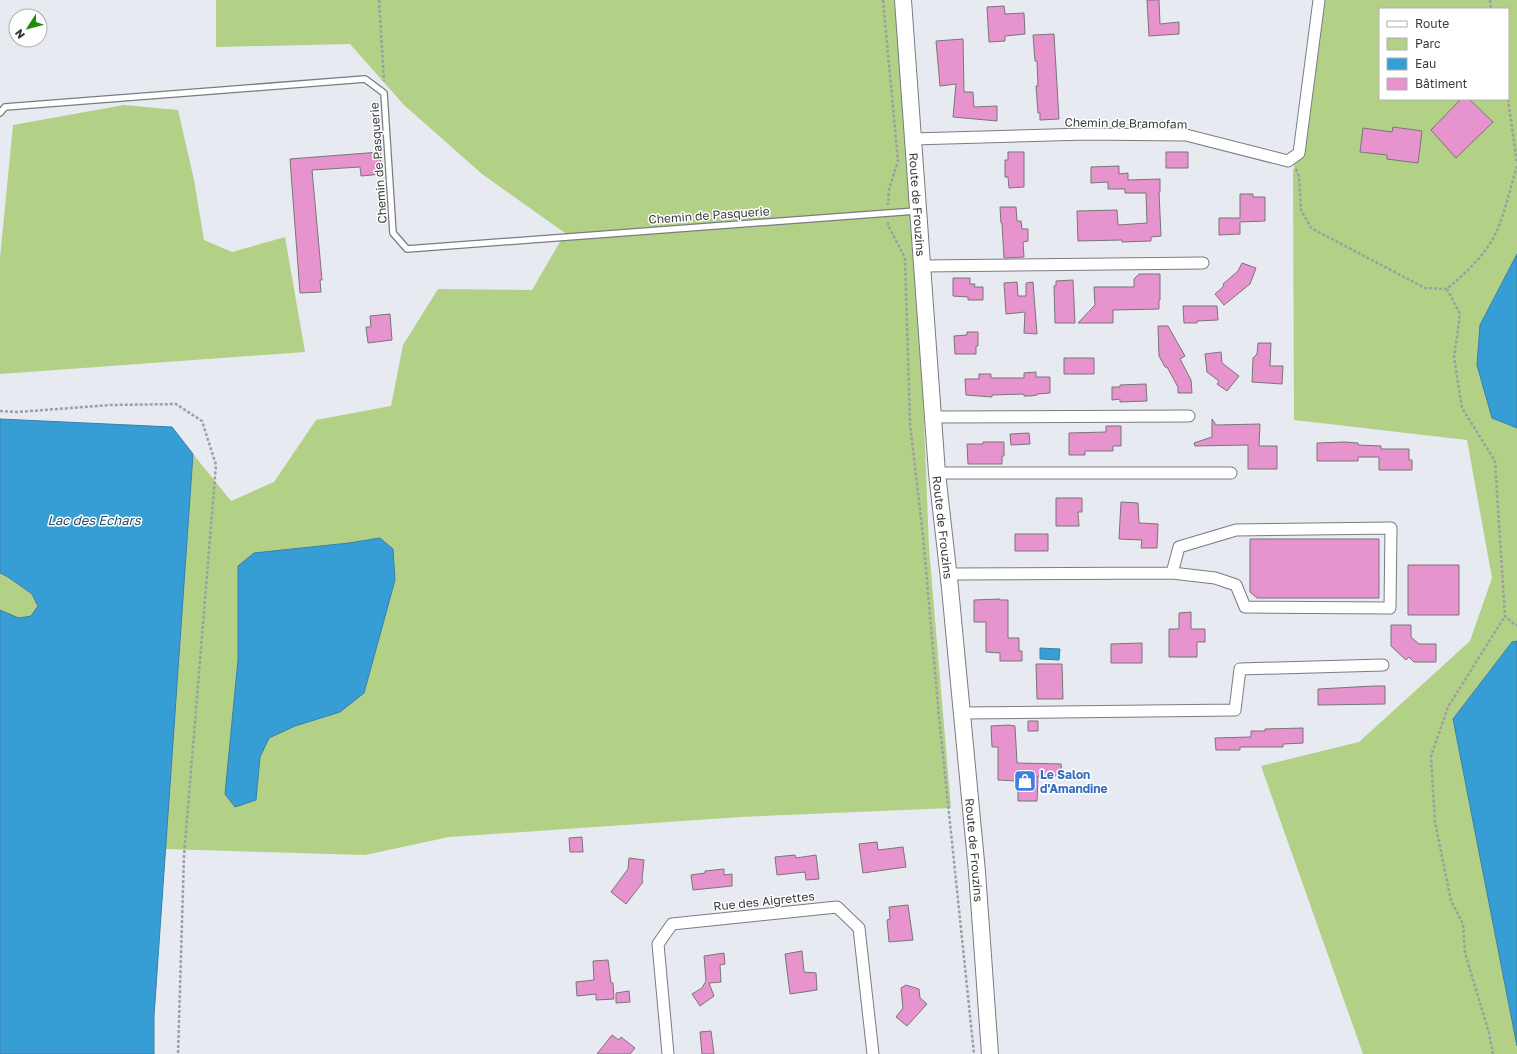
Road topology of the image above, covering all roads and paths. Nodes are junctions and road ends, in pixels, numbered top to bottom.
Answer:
1 (379, 0) edge
2 (883, 0) edge
3 (903, 0) edge
4 (1319, 0) edge
5 (384, 93) junction
6 (1508, 100) edge
7 (0, 113) edge
8 (914, 138) junction
9 (1292, 158) junction
10 (1517, 163) edge
11 (1517, 166) edge
12 (918, 210) junction
13 (888, 211) dead end
14 (888, 218) dead end
15 (1203, 263) dead end
16 (922, 266) junction
17 (1446, 289) junction
18 (0, 411) edge
19 (1189, 416) dead end
20 (933, 417) junction
21 (937, 473) junction
22 (1231, 473) dead end
23 (1172, 573) junction
24 (948, 574) junction
25 (1505, 616) junction
26 (1517, 625) edge
27 (1383, 665) dead end
28 (962, 713) junction
29 (178, 1054) edge
30 (668, 1054) edge
31 (873, 1054) edge
32 (974, 1054) edge
33 (990, 1054) edge
34 (1493, 1054) edge

1 - 5 path
2 - 13 path
3 - 8 main road, Route de Frouzins
4 - 9 street
5 - 7 lane, Chemin de Pasquerie
5 - 12 lane, Chemin de Pasquerie
6 - 10 path
8 - 9 street, Chemin de Bramofam
8 - 12 main road, Route de Frouzins
9 - 17 path
11 - 17 path
12 - 16 main road, Route de Frouzins
14 - 32 path
15 - 16 street
16 - 20 main road, Route de Frouzins
17 - 25 path
18 - 29 path
19 - 20 street
20 - 21 main road, Route de Frouzins
21 - 22 street
21 - 24 main road, Route de Frouzins
23 - 23 street
23 - 24 street
24 - 28 main road, Route de Frouzins
25 - 26 path
25 - 34 path
27 - 28 street
28 - 33 main road, Route de Frouzins
30 - 31 street, Rue des Aigrettes

